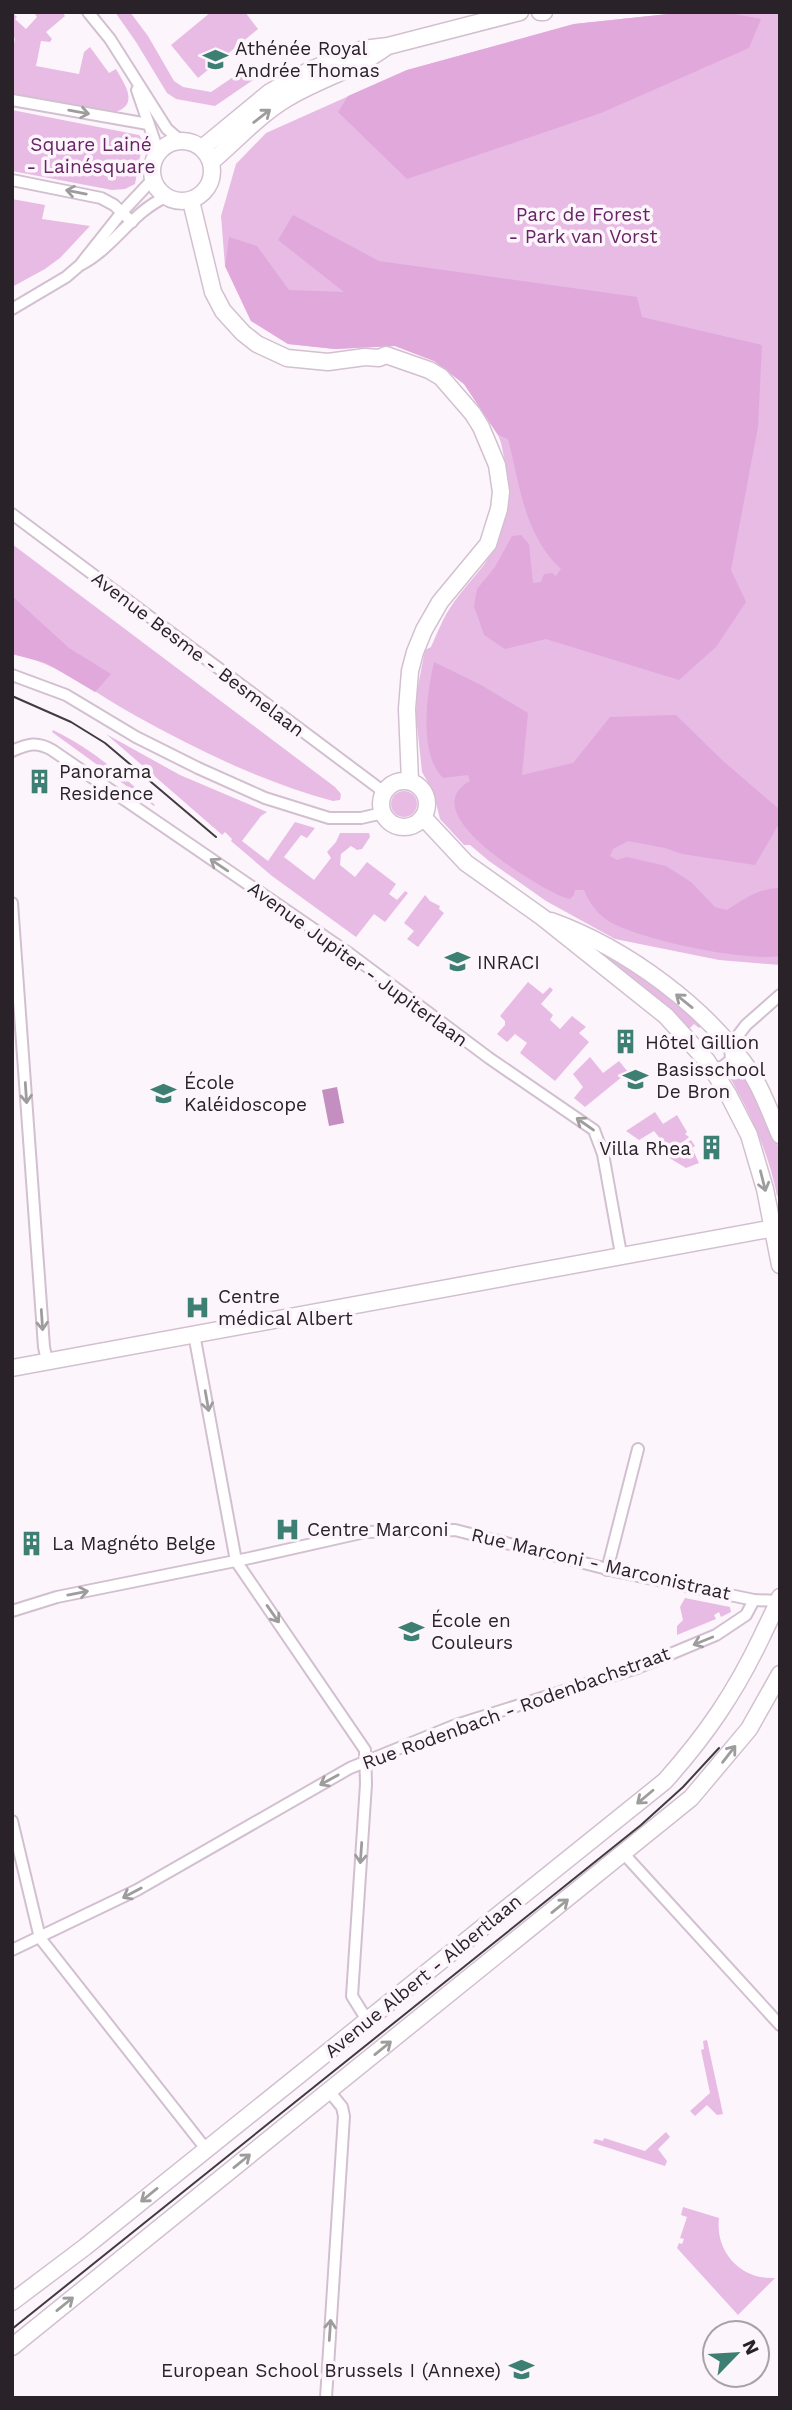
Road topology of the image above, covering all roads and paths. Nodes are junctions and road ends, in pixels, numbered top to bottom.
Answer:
1 (88, 12) edge
2 (520, 12) edge
3 (132, 74) junction
4 (12, 100) edge
5 (148, 124) junction
6 (181, 141) junction
7 (207, 155) junction
8 (156, 157) junction
9 (153, 178) junction
10 (12, 180) edge
11 (166, 197) junction
12 (191, 201) junction
13 (122, 212) junction
14 (132, 222) junction
15 (80, 265) junction
16 (12, 309) edge
17 (12, 514) edge
18 (12, 675) edge
19 (12, 751) edge
20 (410, 781) junction
21 (384, 792) junction
22 (383, 813) junction
23 (423, 817) junction
24 (12, 903) edge
25 (542, 917) junction
26 (780, 995) edge
27 (730, 1046) junction
28 (712, 1068) junction
29 (780, 1135) edge
30 (776, 1227) edge
31 (621, 1255) junction
32 (780, 1265) edge
33 (194, 1334) junction
34 (47, 1361) junction
35 (12, 1368) edge
36 (638, 1449) dead end
37 (236, 1561) junction
38 (607, 1570) junction
39 (779, 1599) edge
40 (754, 1600) junction
41 (12, 1611) edge
42 (780, 1674) edge
43 (367, 1760) junction
44 (12, 1821) edge
45 (624, 1854) junction
46 (40, 1938) junction
47 (12, 1950) edge
48 (367, 2020) junction
49 (780, 2025) edge
50 (329, 2091) junction
51 (206, 2149) junction
52 (12, 2302) edge
53 (12, 2347) edge
54 (326, 2398) edge

1 - 3 street
2 - 7 main road
3 - 5 street
3 - 6 street
4 -> 5 street
5 - 8 street
6 - 7 main road
6 - 8 main road
7 - 12 main road
8 - 9 main road
9 - 11 main road
9 - 13 street
13 -> 10 street
11 - 12 main road
11 - 14 street
12 - 20 main road
13 - 14 street
13 - 15 street
14 - 15 street
15 - 16 street
17 - 21 street, Avenue Besme - Besmelaan
18 - 22 street
31 -> 19 street, Avenue Jupiter - Jupiterlaan
20 - 21 main road
20 - 23 main road
21 - 22 main road
22 - 23 main road
23 - 25 main road
24 -> 34 street
27 -> 25 main road
25 - 28 main road
26 - 27 street
27 - 28 street
27 - 29 main road
28 -> 30 main road
30 - 31 main road
30 - 32 main road
31 - 33 main road
33 - 34 main road
33 -> 37 street
34 - 35 main road
36 - 38 street
37 - 38 street, Rue Marconi - Marconistraat
41 -> 37 street, Rue Marconi - Marconistraat
37 -> 43 street
38 - 40 street, Rue Marconi - Marconistraat
39 - 40 street, Rue Marconi - Marconistraat
39 -> 48 main road, Avenue Albert - Albertlaan
40 -> 43 street, Rue Rodenbach - Rodenbachstraat
45 -> 42 main road, Avenue Albert - Albertlaan
43 -> 46 street, Rue Rodenbach - Rodenbachstraat
43 -> 48 street
44 - 46 street
45 - 49 street
50 -> 45 main road, Avenue Albert - Albertlaan
46 - 47 street, Rue Rodenbach - Rodenbachstraat
46 - 51 street
48 - 51 main road, Avenue Albert - Albertlaan
53 -> 50 main road, Avenue Albert - Albertlaan
54 -> 50 street
51 -> 52 main road, Avenue Albert - Albertlaan

